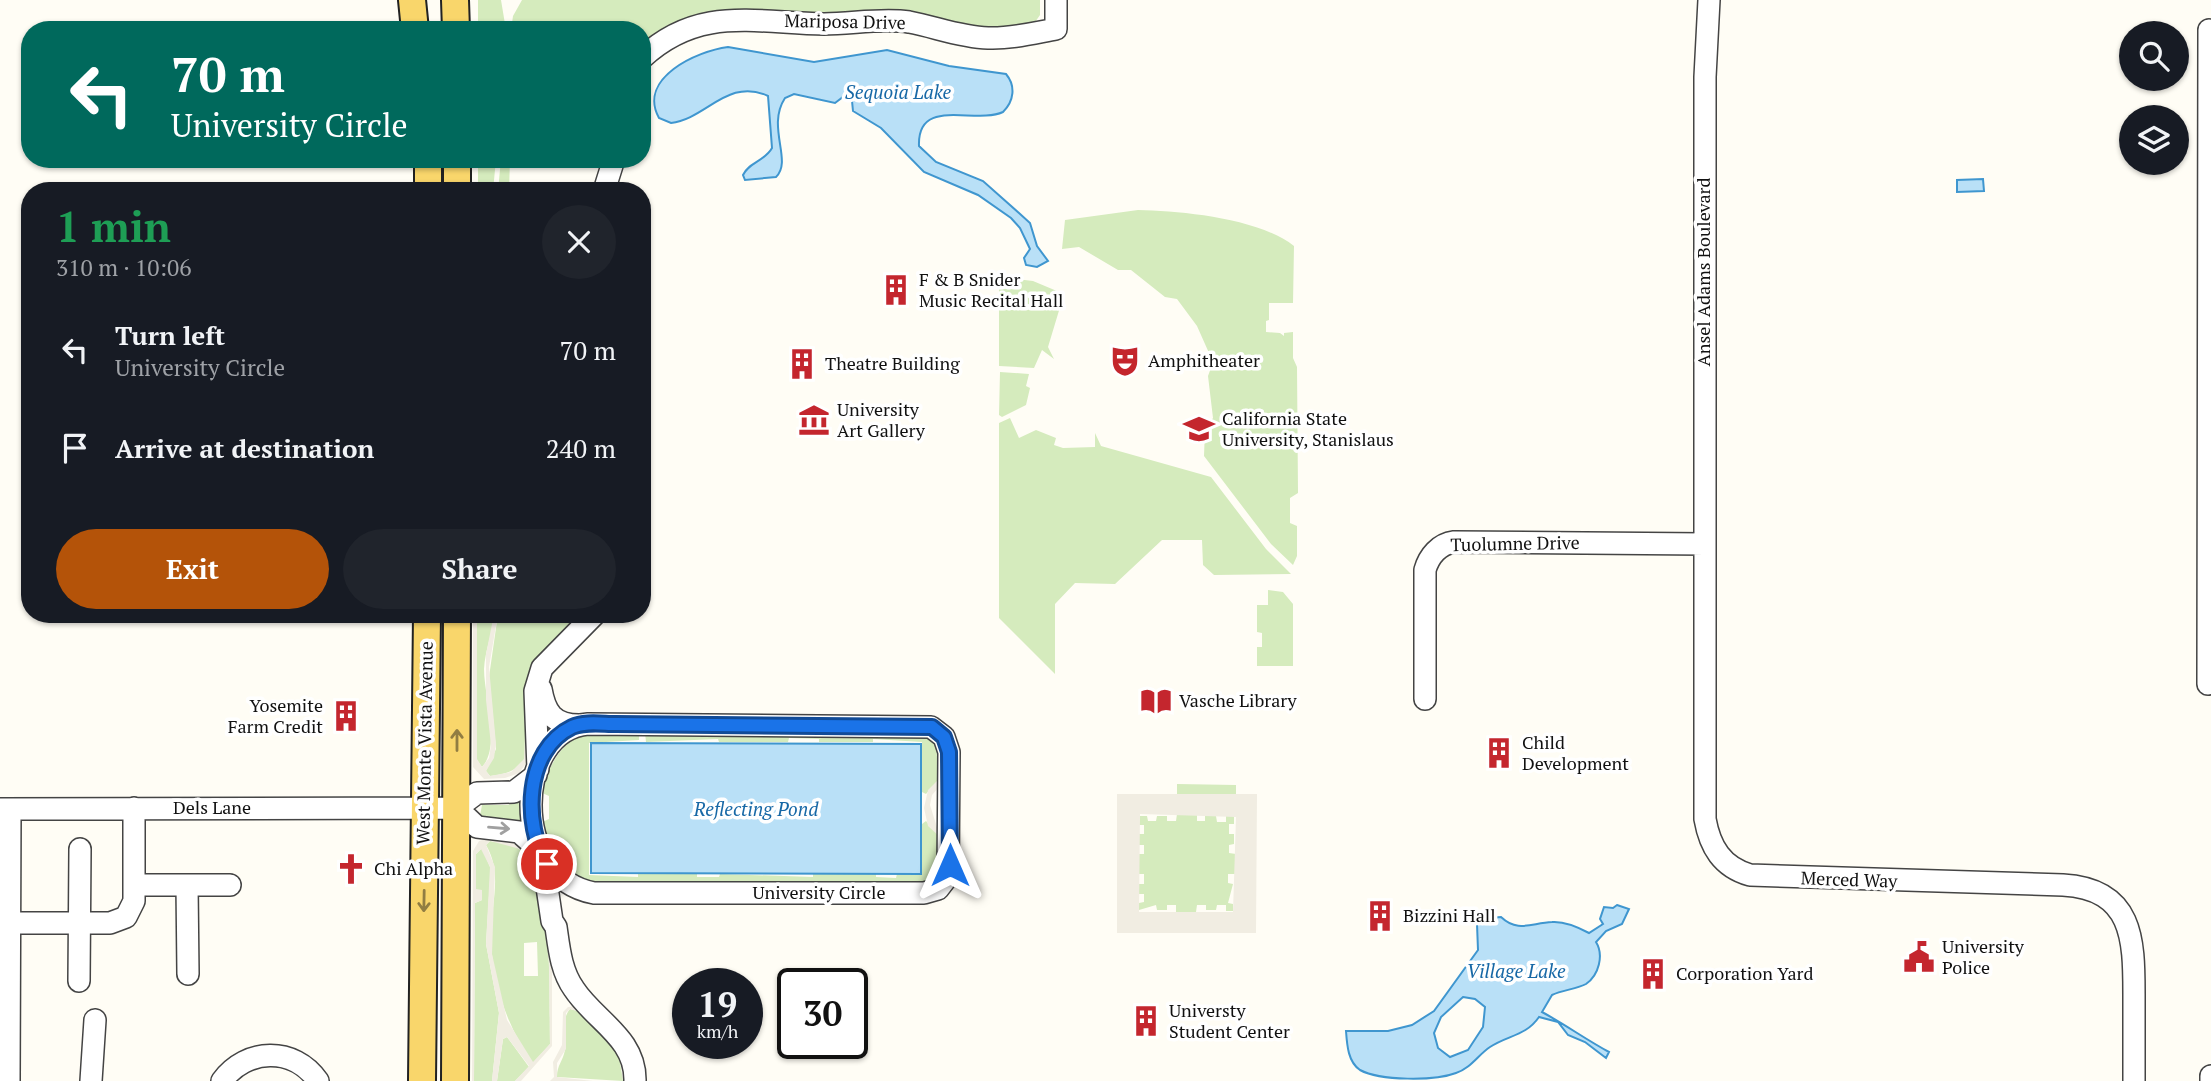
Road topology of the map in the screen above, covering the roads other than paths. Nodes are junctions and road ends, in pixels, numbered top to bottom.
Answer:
1 (412, 0) edge
2 (429, 0) edge
3 (455, 0) edge
4 (1056, 0) edge
5 (1709, 0) edge
6 (414, 21) edge
7 (429, 21) edge
8 (456, 21) edge
9 (2210, 30) edge
10 (651, 51) edge
11 (2210, 282) edge
12 (1705, 544) junction
13 (426, 623) edge
14 (457, 623) edge
15 (586, 623) edge
16 (539, 682) junction
17 (2208, 684) dead end
18 (1425, 699) dead end
19 (579, 725) junction
20 (537, 772) junction
21 (134, 808) junction
22 (424, 808) junction
23 (457, 808) junction
24 (5, 809) edge
25 (80, 849) dead end
26 (541, 855) junction
27 (134, 885) junction
28 (187, 885) junction
29 (230, 886) dead end
30 (594, 893) junction
31 (10, 923) junction
32 (80, 923) junction
33 (556, 927) junction
34 (188, 974) dead end
35 (79, 981) dead end
36 (95, 1020) dead end
37 (9, 1081) edge
38 (91, 1081) edge
39 (222, 1081) edge
40 (318, 1081) edge
41 (422, 1081) edge
42 (455, 1081) edge
43 (635, 1081) edge
44 (2134, 1081) edge

1 - 6 main road
2 - 7 main road
3 - 8 main road
4 - 10 street, Mariposa Drive
5 - 12 street, Ansel Adams Boulevard
9 - 11 street
11 - 17 street
12 - 18 street, Tuolumne Drive
12 - 44 street, Merced Way
13 - 22 main road, West Monte Vista Avenue
23 -> 14 main road, West Monte Vista Avenue
15 - 16 street
16 - 19 street
16 - 20 street
19 - 20 street
19 - 30 street, University Circle
20 - 23 street
20 - 26 street
21 - 22 street, Dels Lane
21 - 24 street, Dels Lane
21 - 27 street
22 - 23 street, Dels Lane
22 -> 41 main road, West Monte Vista Avenue
23 -> 26 street, University Circle
23 - 42 main road, West Monte Vista Avenue
24 - 31 street
25 - 32 street
26 - 30 street, University Circle
26 - 33 street
27 - 28 street
27 - 32 street
28 - 29 street
28 - 34 street
30 - 33 street
31 - 32 street
31 - 37 street
32 - 35 street
33 - 43 street
36 - 38 street
39 - 40 street

